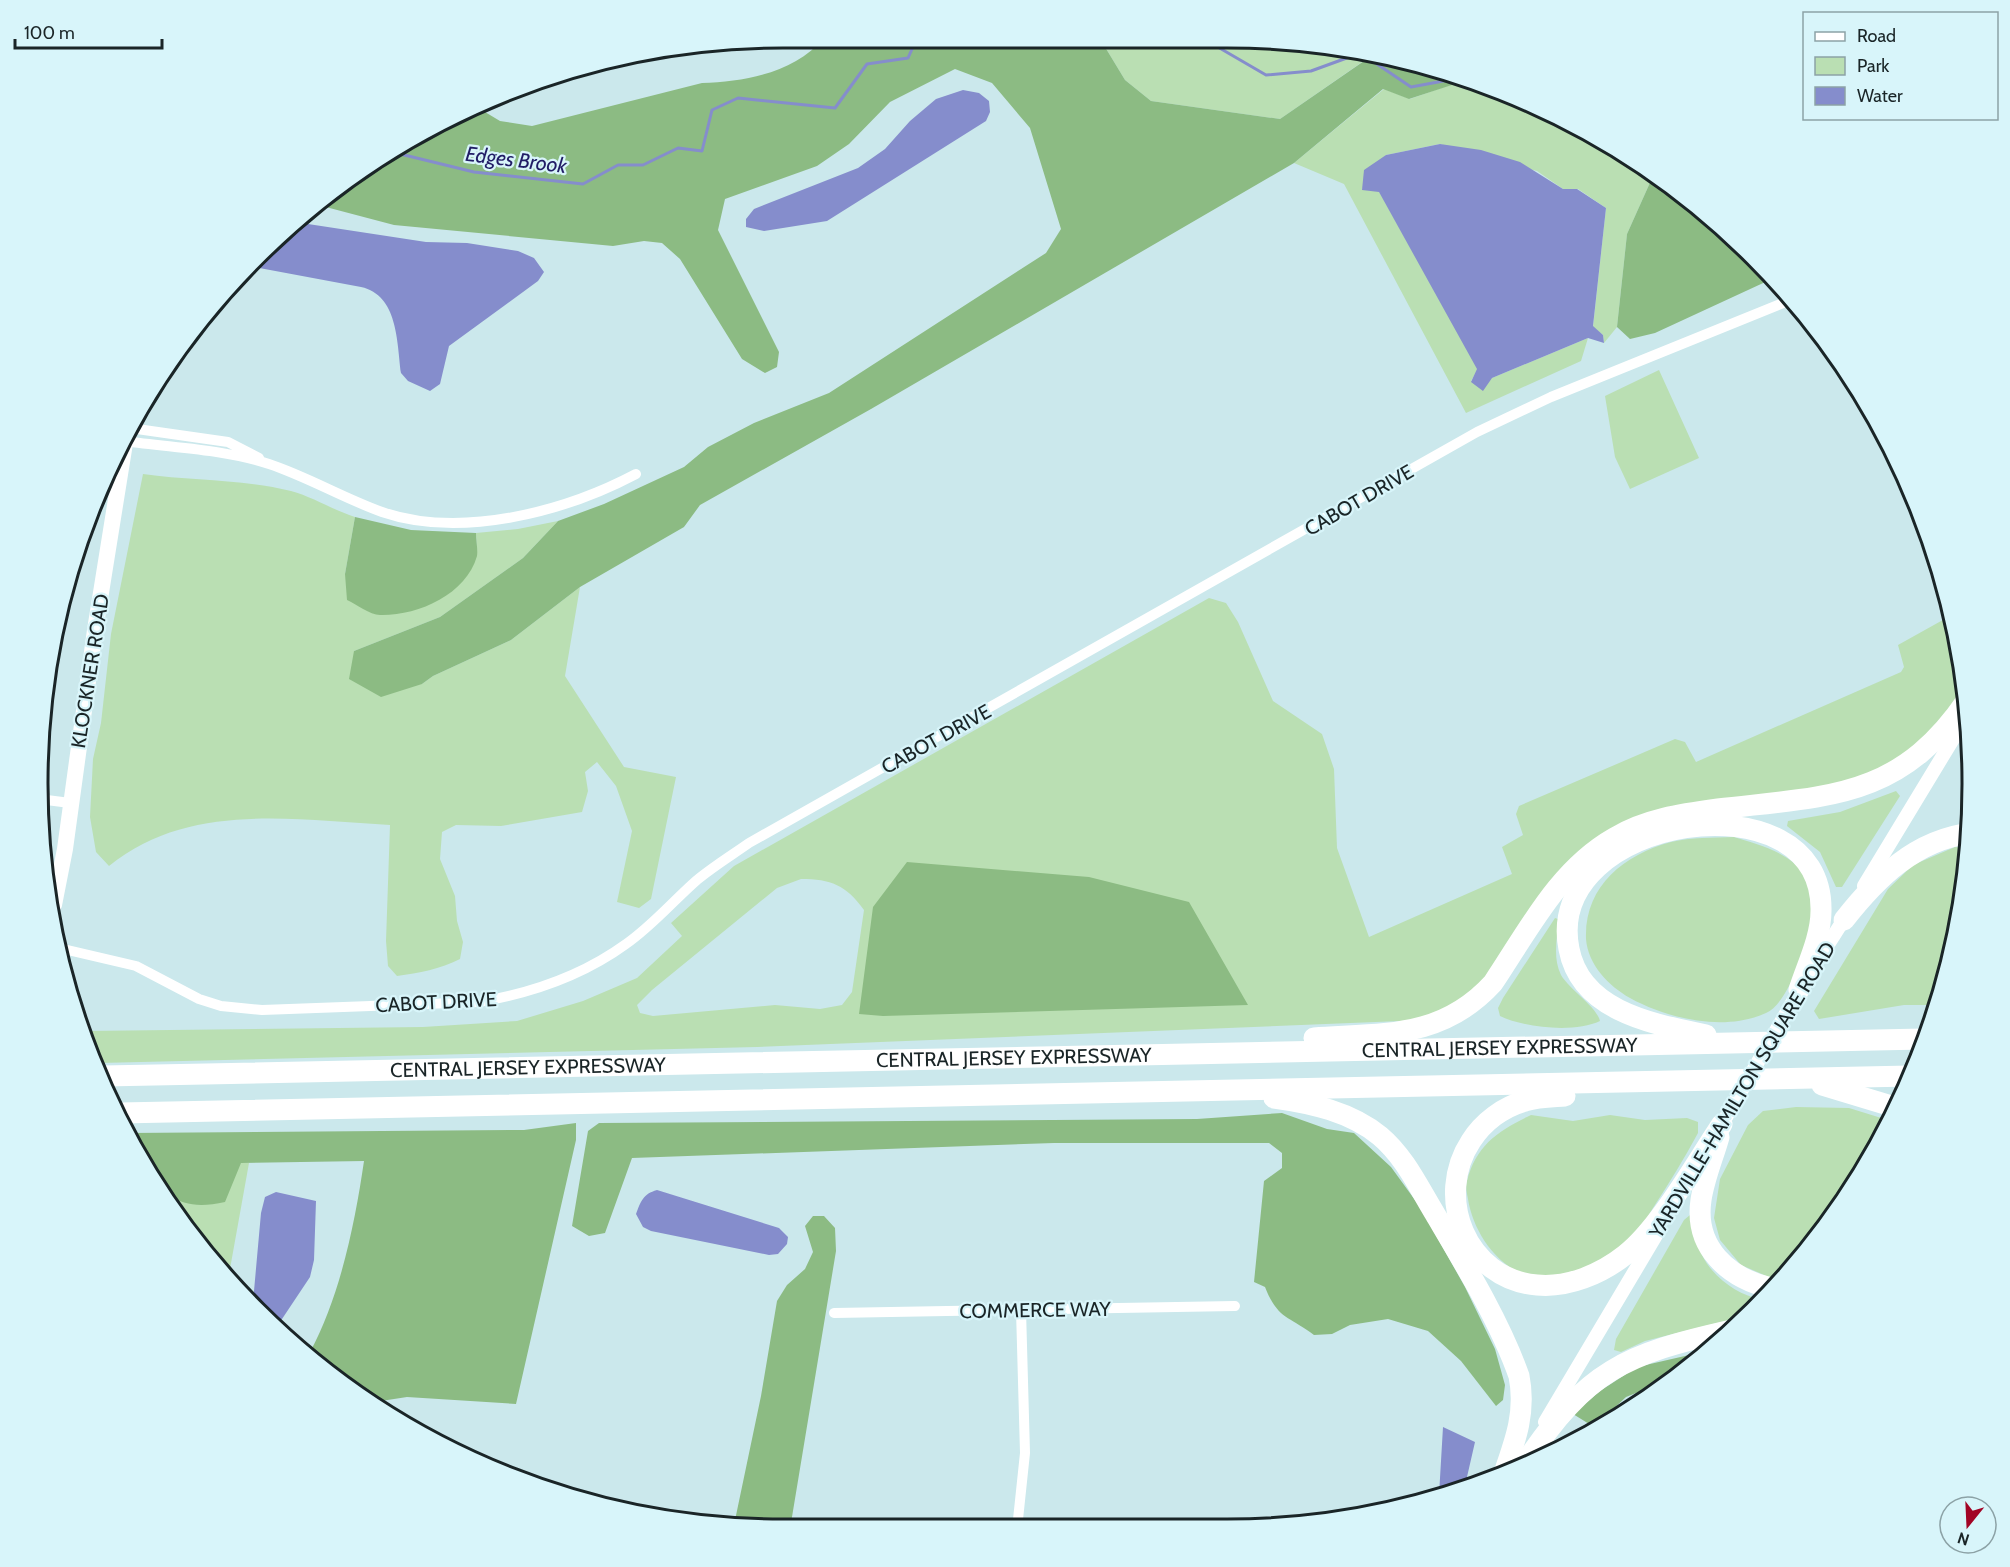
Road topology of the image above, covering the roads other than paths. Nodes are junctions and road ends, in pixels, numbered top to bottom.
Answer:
1 (1782, 303) edge
2 (135, 438) edge
3 (123, 459) edge
4 (636, 474) dead end
5 (1958, 712) edge
6 (1959, 729) edge
7 (49, 800) edge
8 (70, 803) junction
9 (1960, 835) edge
10 (56, 893) edge
11 (1844, 920) junction
12 (67, 950) edge
13 (1799, 990) junction
14 (1919, 1030) edge
15 (1916, 1039) edge
16 (1852, 1041) junction
17 (1763, 1042) junction
18 (1046, 1057) junction
19 (109, 1076) edge
20 (1901, 1076) edge
21 (1792, 1078) junction
22 (1718, 1080) junction
23 (1046, 1094) junction
24 (1888, 1105) edge
25 (126, 1113) edge
26 (1722, 1124) junction
27 (1763, 1286) edge
28 (1235, 1306) dead end
29 (1021, 1310) junction
30 (834, 1313) dead end
31 (1712, 1335) edge
32 (1533, 1451) edge
33 (1527, 1454) edge
34 (1507, 1463) edge
35 (1018, 1519) edge

1 - 12 street, CABOT DRIVE
2 - 4 street
3 - 8 main road, KLOCKNER ROAD
5 - 18 highway
6 - 11 street, YARDVILLE-HAMILTON SQUARE ROAD
7 - 8 street
8 - 10 main road, KLOCKNER ROAD
9 - 11 highway
11 - 13 street, YARDVILLE-HAMILTON SQUARE ROAD
13 - 17 highway
13 - 26 street, YARDVILLE-HAMILTON SQUARE ROAD
14 - 16 highway
15 - 16 highway, CENTRAL JERSEY EXPRESSWAY
16 - 17 highway, CENTRAL JERSEY EXPRESSWAY
17 - 18 highway, CENTRAL JERSEY EXPRESSWAY
18 - 19 highway, CENTRAL JERSEY EXPRESSWAY
20 - 21 highway, CENTRAL JERSEY EXPRESSWAY
21 - 22 highway, CENTRAL JERSEY EXPRESSWAY
21 - 24 highway
22 - 23 highway, CENTRAL JERSEY EXPRESSWAY
22 - 26 highway
23 - 25 highway, CENTRAL JERSEY EXPRESSWAY
23 - 34 highway
26 - 27 highway
26 - 33 street, YARDVILLE-HAMILTON SQUARE ROAD
28 - 29 street, COMMERCE WAY
29 - 30 street, COMMERCE WAY
29 - 35 street
31 - 32 highway

